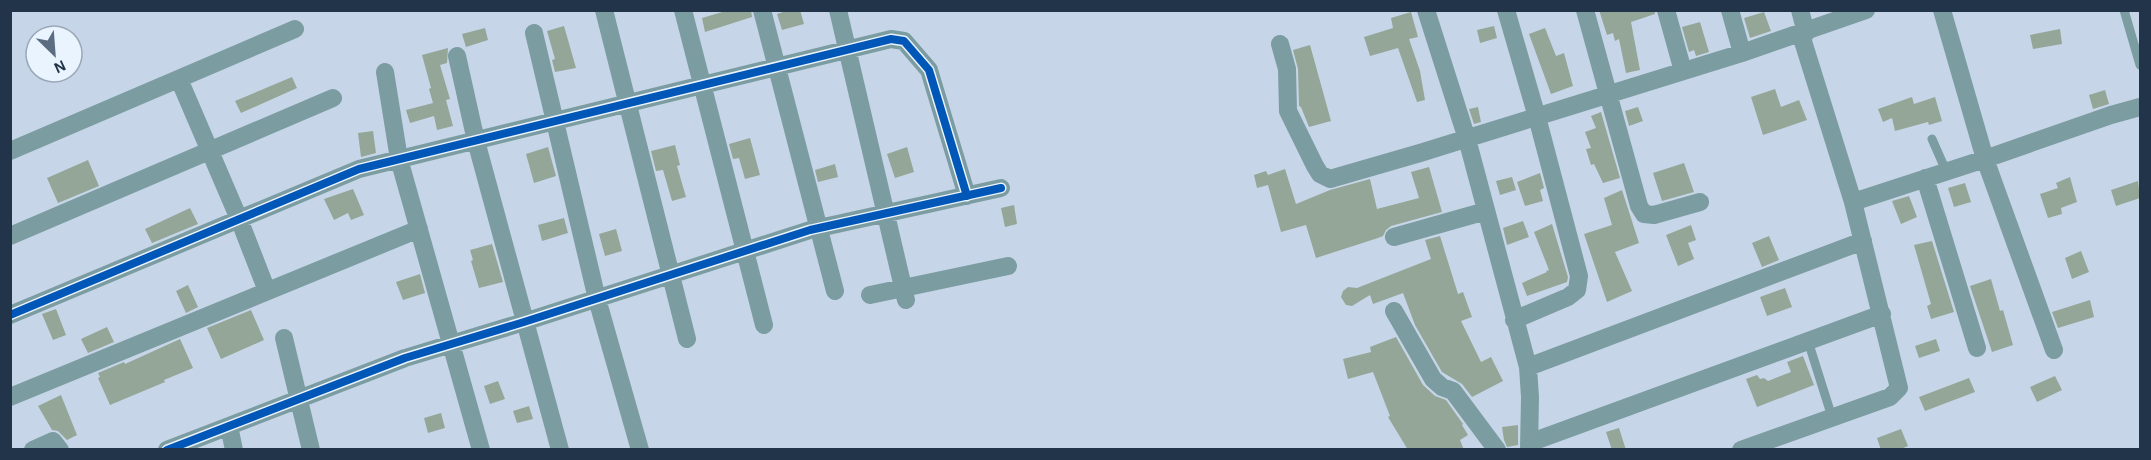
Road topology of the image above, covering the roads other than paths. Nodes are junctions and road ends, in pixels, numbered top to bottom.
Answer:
1 (604, 10) edge
2 (683, 10) edge
3 (762, 10) edge
4 (838, 10) edge
5 (1426, 10) edge
6 (1506, 10) edge
7 (1584, 10) edge
8 (1666, 10) edge
9 (1730, 10) edge
10 (1800, 10) edge
11 (1866, 10) edge
12 (1942, 10) edge
13 (2124, 10) edge
14 (295, 29) dead end
15 (534, 33) dead end
16 (1803, 34) junction
17 (1280, 44) dead end
18 (847, 51) junction
19 (1742, 53) junction
20 (457, 56) dead end
21 (2140, 65) edge
22 (776, 69) junction
23 (1683, 71) junction
24 (385, 72) dead end
25 (179, 79) junction
26 (702, 87) junction
27 (1609, 94) junction
28 (333, 98) dead end
29 (627, 105) junction
30 (2140, 107) edge
31 (1537, 117) junction
32 (555, 123) junction
33 (1467, 139) junction
34 (1932, 140) dead end
35 (476, 141) junction
36 (10, 151) edge
37 (210, 151) junction
38 (399, 159) junction
39 (1985, 159) junction
40 (1951, 170) junction
41 (1925, 178) junction
42 (1001, 188) dead end
43 (967, 196) junction
44 (1700, 202) dead end
45 (1853, 202) junction
46 (1486, 211) junction
47 (886, 214) junction
48 (239, 219) junction
49 (418, 229) junction
50 (818, 229) junction
51 (10, 236) edge
52 (1394, 237) dead end
53 (1863, 241) junction
54 (744, 252) junction
55 (1008, 267) dead end
56 (670, 275) junction
57 (267, 291) junction
58 (835, 291) dead end
59 (904, 293) junction
60 (870, 295) dead end
61 (597, 299) junction
62 (1394, 311) dead end
63 (1882, 314) junction
64 (10, 315) edge
65 (1514, 320) junction
66 (524, 322) junction
67 (764, 326) dead end
68 (284, 338) dead end
69 (687, 339) dead end
70 (1808, 341) junction
71 (451, 344) junction
72 (1977, 348) dead end
73 (2054, 350) dead end
74 (1528, 367) junction
75 (10, 397) edge
76 (300, 399) junction
77 (1833, 417) junction
78 (229, 426) junction
79 (1529, 446) edge
80 (33, 450) edge
81 (60, 450) edge
82 (167, 450) edge
83 (234, 450) edge
84 (311, 450) edge
85 (481, 450) edge
86 (560, 450) edge
87 (640, 450) edge
88 (1497, 450) edge
89 (1741, 450) edge

1 - 29 street
2 - 26 street
3 - 22 street
4 - 18 street
5 - 33 street
6 - 31 street
7 - 27 street
8 - 23 street
9 - 19 street
10 - 16 street
11 - 16 street
12 - 39 street
13 - 21 lane
14 - 25 street
15 - 32 street
16 - 19 street
16 - 45 street
17 - 33 street
18 - 22 street
18 - 43 street
18 - 47 street
19 - 23 street
20 - 35 street
22 - 26 street
22 - 50 street
23 - 27 street
24 - 38 street
25 - 36 street
25 - 37 street
26 - 29 street
26 - 54 street
27 - 31 street
27 - 44 street
28 - 37 street
29 - 32 street
29 - 56 street
30 - 39 street
31 - 33 street
31 - 65 street
32 - 35 street
32 - 61 street
33 - 46 street
34 - 40 lane
35 - 38 street
35 - 66 street
37 - 48 street
37 - 51 street
38 - 48 street
38 - 49 street
39 - 40 street
39 - 73 street
40 - 41 street
41 - 45 street
41 - 72 street
42 - 43 street
43 - 47 street
45 - 53 street
46 - 52 street
46 - 65 street
47 - 50 street
47 - 59 street
48 - 57 street
48 - 64 street
49 - 57 street
49 - 71 street
50 - 54 street
50 - 58 street
53 - 63 street
53 - 74 street
54 - 56 street
54 - 67 street
55 - 59 street
56 - 61 street
56 - 69 street
57 - 75 street
59 - 60 street
61 - 66 street
61 - 87 street
62 - 88 street
63 - 70 street
63 - 77 street
65 - 74 street
66 - 71 street
66 - 86 street
68 - 76 street
70 - 77 lane
70 - 79 street
71 - 76 street
71 - 85 street
74 - 79 street
76 - 78 street
76 - 84 street
77 - 89 street
78 - 82 street
78 - 83 street
80 - 81 street

